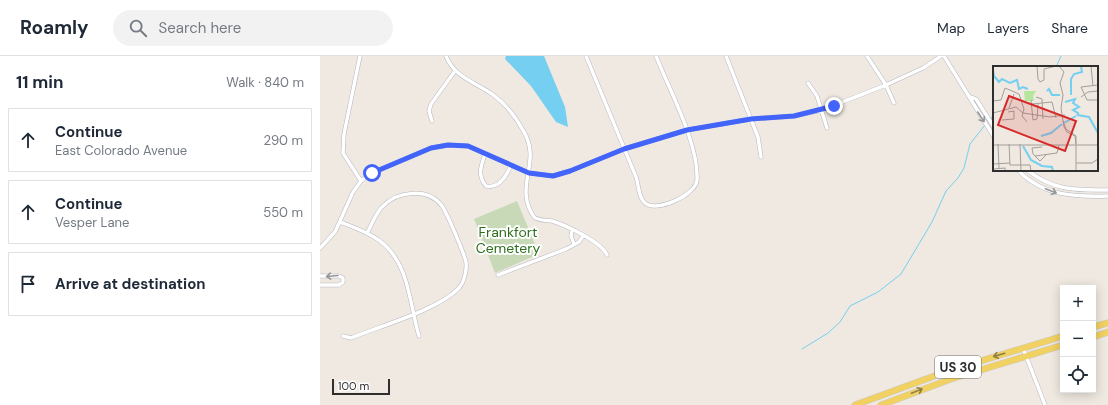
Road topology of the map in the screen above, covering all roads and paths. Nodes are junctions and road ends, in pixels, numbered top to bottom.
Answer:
1 (360, 56) edge
2 (446, 56) edge
3 (586, 56) edge
4 (656, 56) edge
5 (727, 56) edge
6 (867, 56) edge
7 (941, 56) edge
8 (944, 56) edge
9 (455, 71) junction
10 (808, 83) dead end
11 (886, 85) junction
12 (971, 97) junction
13 (894, 102) dead end
14 (822, 110) junction
15 (751, 119) junction
16 (432, 121) dead end
17 (993, 125) edge
18 (827, 128) dead end
19 (687, 130) junction
20 (993, 134) edge
21 (624, 151) junction
22 (485, 154) junction
23 (761, 157) dead end
24 (511, 165) junction
25 (1019, 171) edge
26 (1027, 171) edge
27 (529, 173) junction
28 (361, 180) junction
29 (1108, 190) edge
30 (1108, 196) edge
31 (340, 222) junction
32 (572, 231) junction
33 (368, 234) junction
34 (583, 236) junction
35 (574, 244) junction
36 (320, 248) edge
37 (607, 255) dead end
38 (498, 275) dead end
39 (320, 276) edge
40 (320, 285) edge
41 (412, 314) junction
42 (1108, 323) edge
43 (1096, 326) edge
44 (1108, 332) edge
45 (342, 336) dead end
46 (419, 336) dead end
47 (1096, 336) edge
48 (1060, 337) edge
49 (1060, 346) edge
50 (1023, 348) junction
51 (1026, 356) junction
52 (855, 405) edge
53 (881, 405) edge
54 (1045, 405) edge

1 - 28 street
2 - 9 street
3 - 21 street
4 - 19 street
5 - 15 street
6 - 11 street
7 - 11 street
8 - 12 street
9 - 16 street
9 - 27 street
10 - 14 street
11 - 13 street
11 - 14 street
12 - 17 street
12 -> 20 street
14 - 15 street
14 - 18 street
15 - 19 street
15 - 23 street
19 - 21 street
19 - 21 street
21 - 27 street
22 - 24 street
22 - 24 street
22 - 28 street
24 - 27 street
25 -> 30 street
26 - 29 street
27 - 32 street
28 - 31 street
31 - 33 street
31 - 36 street
32 - 34 street
32 - 35 street
33 - 41 street
33 - 41 street
34 - 35 street
34 - 37 street
35 - 38 street
40 -> 39 street
41 - 45 street
41 - 46 street
42 - 43 main road
44 - 47 main road
48 - 50 main road, US 30
49 - 51 main road, US 30
50 - 51 street
50 -> 52 main road, US 30
53 -> 51 main road, US 30
51 - 54 street

